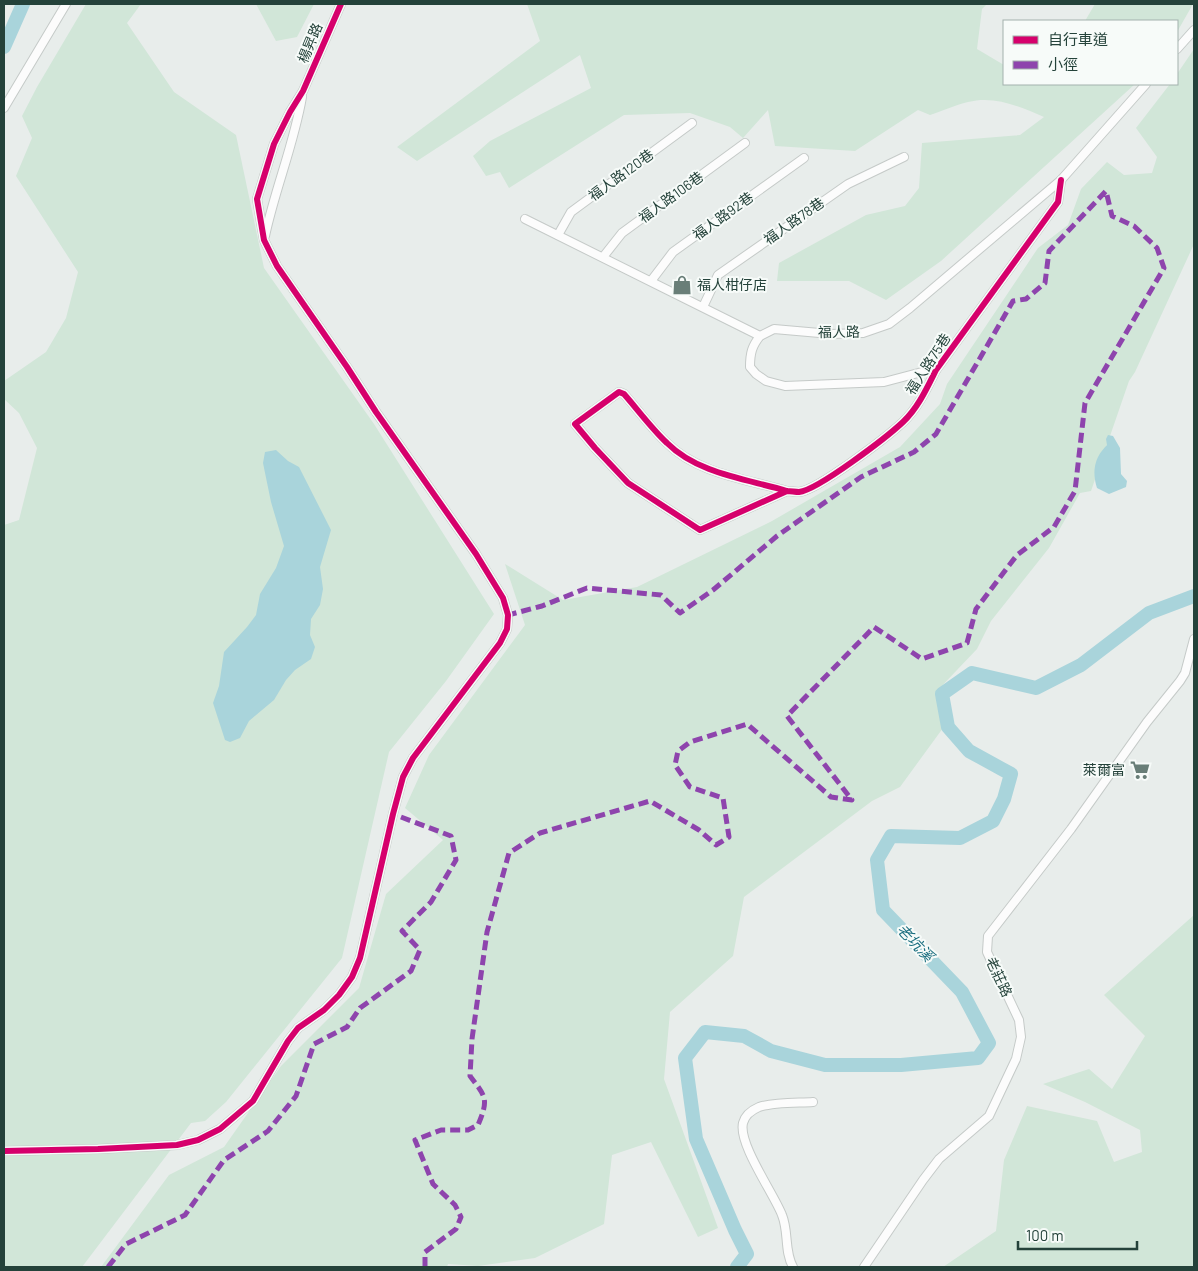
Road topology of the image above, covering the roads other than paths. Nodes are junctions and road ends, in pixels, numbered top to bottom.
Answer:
1 (66, 4) edge
2 (341, 4) edge
3 (1194, 30) edge
4 (1178, 48) edge
5 (1145, 85) edge
6 (303, 91) junction
7 (4, 108) edge
8 (692, 123) dead end
9 (745, 143) dead end
10 (904, 157) dead end
11 (804, 158) dead end
12 (1061, 180) junction
13 (525, 219) dead end
14 (558, 235) junction
15 (264, 240) junction
16 (603, 257) junction
17 (651, 281) junction
18 (703, 306) junction
19 (760, 336) junction
20 (936, 370) junction
21 (787, 491) junction
22 (1194, 639) edge
23 (813, 1102) dead end
24 (4, 1151) edge
25 (793, 1267) edge
26 (864, 1267) edge

1 - 7 street
2 - 6 street, 楊昇路
3 - 4 street
5 - 12 street, 福人路
6 - 15 street
6 - 15 street
8 - 14 street, 福人路120巷
9 - 16 street, 福人路106巷
10 - 18 street, 福人路78巷
11 - 17 street, 福人路92巷
12 - 19 street, 福人路
12 - 20 street, 福人路75巷
13 - 14 street
14 - 16 street
15 - 24 street
16 - 17 street
17 - 18 street
18 - 19 street
19 - 20 street, 福人路75巷
20 - 21 street, 福人路75巷
21 - 21 street
22 - 26 street, 老莊路
23 - 25 street

